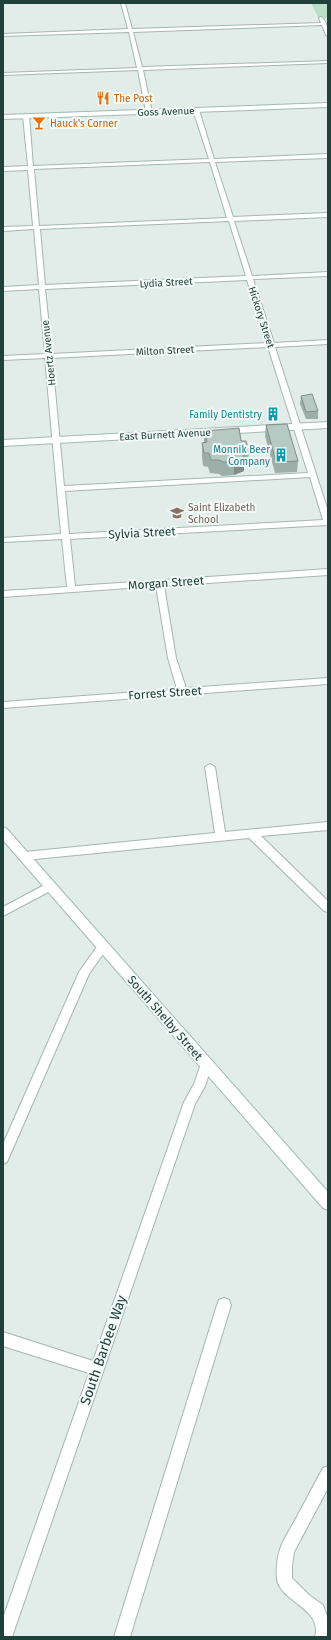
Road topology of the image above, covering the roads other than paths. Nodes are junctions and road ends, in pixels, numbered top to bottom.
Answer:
1 (123, 3) edge
2 (321, 18) dead end
3 (324, 24) junction
4 (130, 31) junction
5 (3, 35) edge
6 (328, 35) edge
7 (328, 62) edge
8 (139, 69) junction
9 (3, 74) edge
10 (328, 105) edge
11 (196, 110) junction
12 (149, 112) junction
13 (26, 116) junction
14 (3, 117) edge
15 (328, 156) edge
16 (212, 161) junction
17 (31, 168) junction
18 (3, 169) edge
19 (328, 215) edge
20 (231, 219) junction
21 (36, 228) junction
22 (3, 229) edge
23 (328, 274) edge
24 (250, 278) junction
25 (42, 288) junction
26 (3, 289) edge
27 (328, 342) edge
28 (271, 345) junction
29 (48, 356) junction
30 (3, 358) edge
31 (328, 425) edge
32 (297, 427) junction
33 (56, 440) junction
34 (3, 443) edge
35 (313, 475) junction
36 (60, 488) junction
37 (328, 522) edge
38 (66, 537) junction
39 (3, 540) edge
40 (328, 572) edge
41 (160, 584) junction
42 (71, 589) junction
43 (3, 594) edge
44 (328, 682) edge
45 (183, 692) junction
46 (3, 705) edge
47 (210, 767) dead end
48 (328, 826) edge
49 (3, 832) edge
50 (252, 834) junction
51 (220, 836) junction
52 (25, 856) junction
53 (50, 886) junction
54 (328, 908) edge
55 (3, 912) edge
56 (103, 947) junction
57 (206, 1065) junction
58 (3, 1158) edge
59 (328, 1203) edge
60 (224, 1305) dead end
61 (3, 1339) edge
62 (97, 1369) junction
63 (328, 1473) edge
64 (4, 1637) edge
65 (122, 1637) edge
66 (323, 1637) edge

1 - 4 street
2 - 3 street
3 - 4 street
3 - 6 street
4 - 5 street
4 - 8 street
7 - 8 street
8 - 9 street
8 - 12 street
10 - 11 main road, Goss Avenue
11 - 12 main road, Goss Avenue
11 - 16 street, Hickory Street
12 - 13 main road, Goss Avenue
13 - 14 main road, Goss Avenue
13 - 17 street, Hoertz Avenue
15 - 16 street
16 - 17 street
16 - 20 street, Hickory Street
17 - 18 street
17 - 21 street, Hoertz Avenue
19 - 20 street
20 - 21 street
20 - 24 street, Hickory Street
21 - 22 street
21 - 25 street, Hoertz Avenue
23 - 24 street, Lydia Street
24 - 25 street, Lydia Street
24 - 28 street, Hickory Street
25 - 26 street, Lydia Street
25 - 29 street, Hoertz Avenue
27 - 28 street, Milton Street
28 - 29 street, Milton Street
28 - 32 street, Hickory Street
29 - 30 street, Milton Street
29 - 33 street, Hoertz Avenue
31 - 32 main road, East Burnett Avenue
32 - 33 main road, East Burnett Avenue
32 - 35 street, Hickory Street
33 - 34 main road, East Burnett Avenue
33 - 36 street, Hoertz Avenue
35 - 36 street
35 - 37 street, Hickory Street
36 - 38 street, Hoertz Avenue
37 - 38 street, Sylvia Street
38 - 39 street, Sylvia Street
38 - 42 street, Hoertz Avenue
40 - 41 street, Morgan Street
41 - 42 street, Morgan Street
41 - 45 street
42 - 43 street, Morgan Street
44 - 45 street, Forrest Street
45 - 46 street, Forrest Street
47 - 51 street
48 - 50 street
49 - 52 main road, South Shelby Street
50 - 51 street
50 - 54 street
51 - 52 street
52 - 53 main road, South Shelby Street
53 - 55 street
53 - 56 main road, South Shelby Street
56 - 57 main road, South Shelby Street
56 - 58 street
57 - 59 main road, South Shelby Street
57 - 62 street, South Barbee Way
60 - 65 street
61 - 62 street
62 - 64 street, South Barbee Way
63 - 66 street

